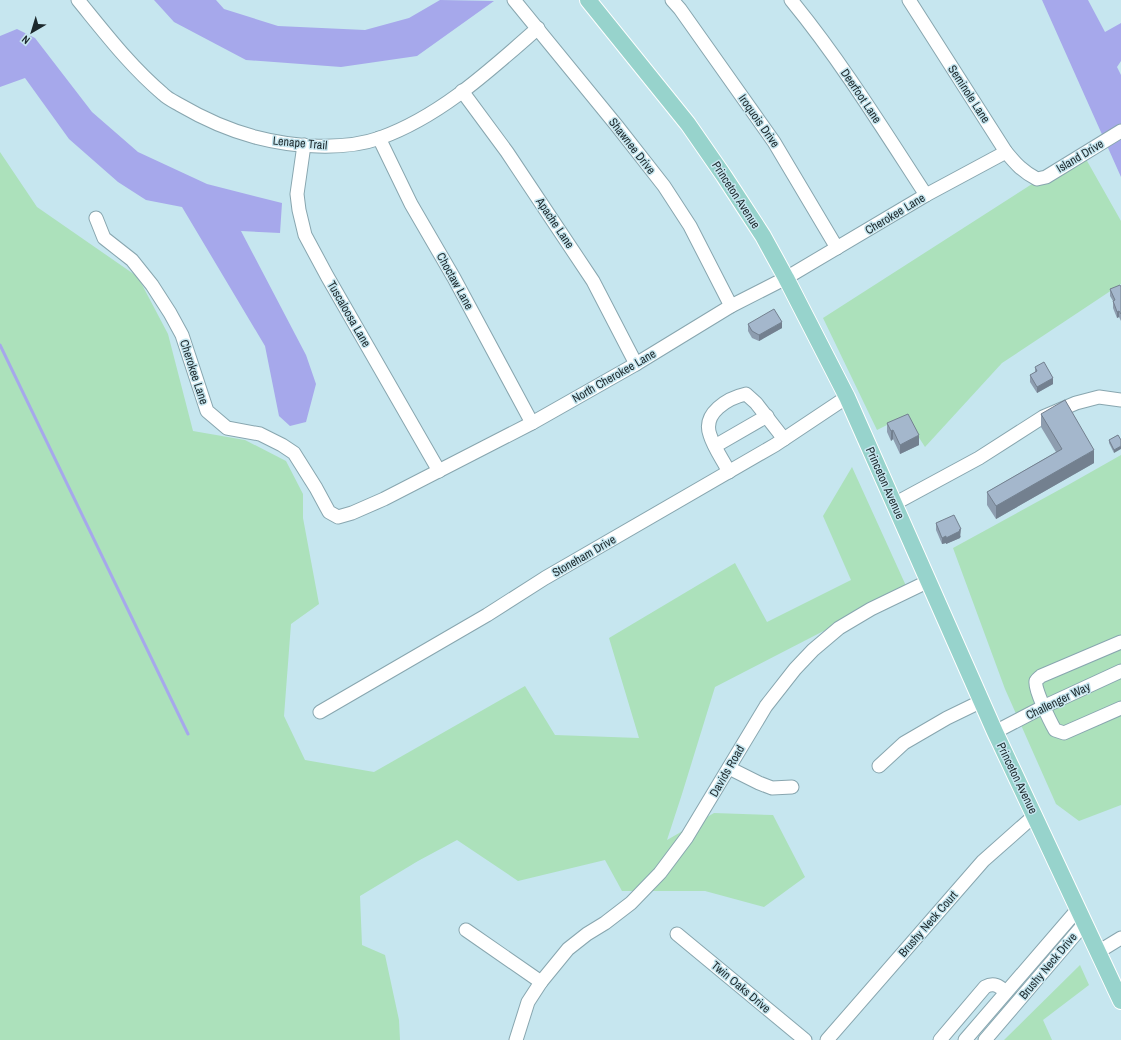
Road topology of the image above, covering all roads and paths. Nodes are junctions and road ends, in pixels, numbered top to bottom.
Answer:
1 (78, 0) edge
2 (514, 0) edge
3 (588, 0) edge
4 (672, 0) edge
5 (790, 0) edge
6 (909, 0) edge
7 (538, 28) junction
8 (462, 91) junction
9 (1121, 131) edge
10 (379, 138) junction
11 (304, 145) junction
12 (1006, 152) junction
13 (1038, 179) joint
14 (926, 195) junction
15 (96, 218) dead end
16 (837, 248) junction
17 (786, 278) junction
18 (731, 306) junction
19 (636, 364) junction
20 (847, 397) junction
21 (1121, 400) edge
22 (767, 416) junction
23 (532, 423) junction
24 (784, 438) junction
25 (715, 446) junction
26 (439, 471) junction
27 (729, 472) junction
28 (894, 504) junction
29 (929, 581) junction
30 (1121, 642) edge
31 (1121, 672) edge
32 (982, 701) junction
33 (1043, 707) junction
34 (1121, 708) edge
35 (320, 712) dead end
36 (995, 732) junction
37 (879, 766) dead end
38 (729, 768) junction
39 (792, 787) dead end
40 (1035, 815) junction
41 (1081, 916) junction
42 (466, 930) dead end
43 (677, 934) dead end
44 (1121, 938) edge
45 (1098, 952) junction
46 (541, 982) junction
47 (1003, 996) junction
48 (1121, 1000) edge
49 (1012, 1009) junction
50 (516, 1040) edge
51 (805, 1040) edge
52 (827, 1040) edge
53 (940, 1040) edge
54 (965, 1040) edge
55 (985, 1040) edge

1 - 11 street, Lenape Trail
2 - 7 street, Shawnee Drive
3 - 17 main road, Princeton Avenue
4 - 16 street, Iroquois Drive
5 - 14 street, Deerfoot Lane
6 - 12 street, Seminole Lane
7 - 8 street, Lenape Trail
7 - 18 street, Shawnee Drive
8 - 10 street, Lenape Trail
8 - 19 street, Apache Lane
9 - 13 street, Island Drive
10 - 11 street, Lenape Trail
10 - 23 street, Choctaw Lane
11 - 26 street, Tuscaloosa Lane
12 - 13 street, Seminole Lane
12 - 14 street, Cherokee Lane
14 - 16 street, Cherokee Lane
15 - 26 street, Cherokee Lane
16 - 17 street, Cherokee Lane
17 - 18 street, North Cherokee Lane
17 - 20 main road, Princeton Avenue
18 - 19 street, North Cherokee Lane
19 - 23 street, North Cherokee Lane
20 - 24 street, Stoneham Drive
20 - 28 main road, Princeton Avenue
21 - 28 street
22 - 24 street
22 - 25 street
22 - 25 street
23 - 26 street, North Cherokee Lane
24 - 27 street, Stoneham Drive
25 - 27 street
27 - 35 street, Stoneham Drive
28 - 29 main road, Princeton Avenue
29 - 32 main road, Princeton Avenue
29 - 38 street, Davids Road
30 - 33 street
31 - 33 street, Challenger Way
32 - 36 main road, Princeton Avenue
32 - 37 street
33 - 34 street
33 - 36 street, Challenger Way
36 - 40 main road, Princeton Avenue
38 - 39 street
38 - 46 street, Davids Road
40 - 41 main road, Princeton Avenue
40 - 52 street, Brushy Neck Court
41 - 45 main road, Princeton Avenue
41 - 47 street, Brushy Neck Drive
41 - 49 street, Brushy Neck Drive
42 - 46 street
43 - 51 street, Twin Oaks Drive
44 - 45 street
45 - 48 main road, Princeton Avenue
46 - 50 street
47 - 49 street, Brushy Neck Drive
47 - 53 street, Brushy Neck Drive
47 - 54 street, Brushy Neck Drive
49 - 55 street, Brushy Neck Drive

